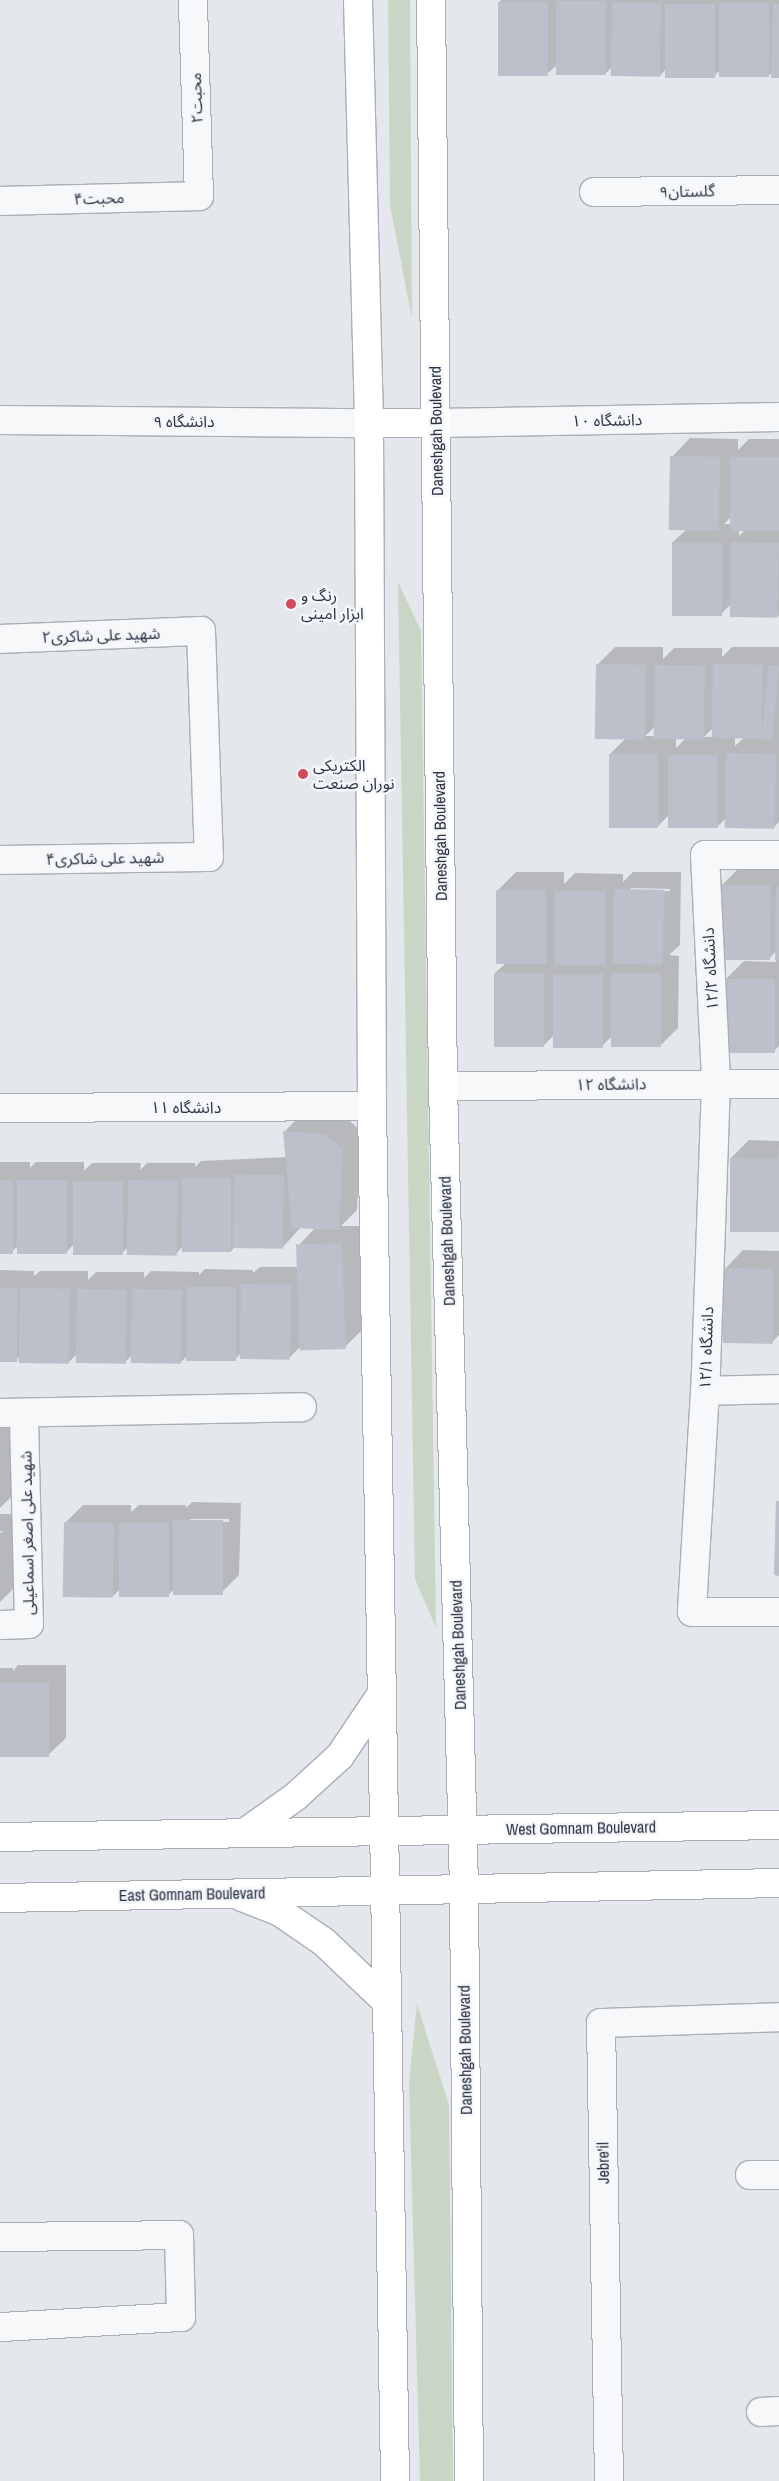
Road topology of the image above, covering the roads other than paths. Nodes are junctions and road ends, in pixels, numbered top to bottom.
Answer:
1 (193, 0) edge
2 (358, 0) edge
3 (431, 0) edge
4 (779, 190) edge
5 (594, 192) dead end
6 (199, 196) joint
7 (0, 201) edge
8 (779, 417) edge
9 (0, 420) edge
10 (369, 423) junction
11 (436, 423) junction
12 (0, 639) edge
13 (779, 855) edge
14 (209, 857) joint
15 (0, 860) edge
16 (716, 1083) junction
17 (779, 1084) edge
18 (443, 1086) junction
19 (372, 1106) junction
20 (0, 1108) edge
21 (779, 1389) edge
22 (705, 1391) junction
23 (302, 1407) dead end
24 (12, 1413) edge
25 (779, 1612) edge
26 (0, 1625) edge
27 (381, 1695) junction
28 (779, 1825) edge
29 (462, 1829) junction
30 (384, 1830) junction
31 (246, 1832) junction
32 (0, 1837) edge
33 (779, 1883) edge
34 (464, 1888) junction
35 (384, 1890) junction
36 (232, 1893) junction
37 (0, 1898) edge
38 (386, 2001) junction
39 (779, 2017) edge
40 (750, 2175) dead end
41 (779, 2175) edge
42 (0, 2237) edge
43 (0, 2327) edge
44 (395, 2481) edge
45 (469, 2481) edge
46 (609, 2481) edge

1 - 6 street, محبت۲
2 - 10 main road
3 - 11 main road, Daneshgah Boulevard
4 - 5 street, گلستان۹
6 - 7 street, محبت۴
8 - 11 street, دانشگاه ۱۰
9 - 10 street, دانشگاه ۹
10 - 11 main road
10 - 19 main road
11 - 18 main road, Daneshgah Boulevard
12 - 14 street, شهید علی شاکری۲
13 - 16 street, دانشگاه ۱۲/۲
14 - 15 street, شهید علی شاکری۴
16 - 17 street, دانشگاه ۱۲
16 - 18 street, دانشگاه ۱۲
16 - 22 street, دانشگاه ۱۲/۱
18 - 29 main road, Daneshgah Boulevard
19 - 20 street, دانشگاه ۱۱
19 - 27 main road
21 - 22 street
22 - 25 street, دانشگاه ۱۲/۱
23 - 24 street
24 - 26 street, شهید علی اصغر اسماعیلی
27 - 30 main road
27 - 31 main road
28 - 29 main road, West Gomnam Boulevard
29 - 30 main road, West Gomnam Boulevard
29 - 34 main road, Daneshgah Boulevard
30 - 31 main road
30 - 35 main road
31 - 32 main road
33 - 34 main road
34 - 35 main road
34 - 45 main road, Daneshgah Boulevard
35 - 36 main road, East Gomnam Boulevard
35 - 38 main road
36 - 37 main road, East Gomnam Boulevard
36 - 38 main road
38 - 44 main road
39 - 46 street, Jebre'il
40 - 41 street
42 - 43 street

